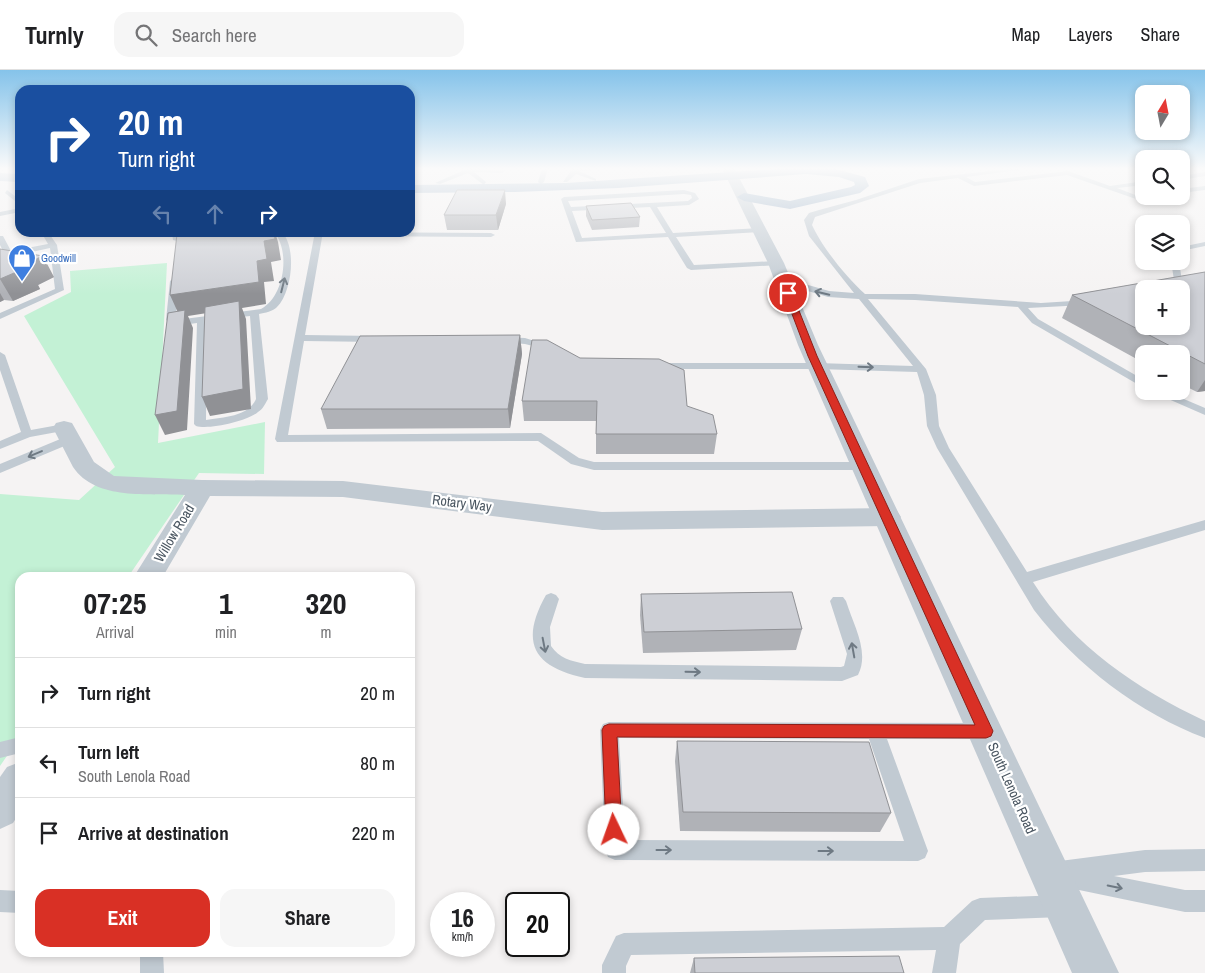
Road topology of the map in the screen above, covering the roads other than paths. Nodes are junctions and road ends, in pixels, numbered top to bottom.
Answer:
1 (568, 210) edge
2 (656, 210) edge
3 (747, 210) edge
4 (825, 210) edge
5 (15, 211) edge
6 (0, 214) edge
7 (760, 230) junction
8 (415, 235) edge
9 (492, 235) dead end
10 (670, 235) junction
11 (47, 237) edge
12 (179, 237) edge
13 (218, 237) edge
14 (281, 237) edge
15 (317, 237) edge
16 (0, 238) edge
17 (1205, 244) edge
18 (53, 245) junction
19 (225, 246) edge
20 (1190, 247) edge
21 (189, 250) edge
22 (10, 254) junction
23 (0, 257) edge
24 (780, 272) junction
25 (175, 274) edge
26 (862, 296) junction
27 (1092, 302) edge
28 (1021, 305) junction
29 (254, 312) junction
30 (0, 316) edge
31 (202, 320) junction
32 (300, 338) junction
33 (389, 339) edge
34 (490, 340) edge
35 (562, 353) edge
36 (0, 355) edge
37 (644, 366) edge
38 (817, 366) junction
39 (921, 369) junction
40 (1135, 380) edge
41 (1176, 400) edge
42 (1205, 412) edge
43 (26, 434) junction
44 (67, 434) junction
45 (0, 445) edge
46 (865, 466) junction
47 (0, 469) edge
48 (202, 488) junction
49 (888, 517) junction
50 (1205, 524) edge
51 (151, 572) edge
52 (1023, 579) junction
53 (551, 599) dead end
54 (838, 600) dead end
55 (1205, 730) edge
56 (876, 731) junction
57 (986, 731) junction
58 (15, 746) edge
59 (0, 750) edge
60 (15, 787) edge
61 (0, 810) edge
62 (1205, 860) edge
63 (1057, 890) junction
64 (0, 901) edge
65 (1205, 901) edge
66 (15, 902) edge
67 (949, 938) junction
68 (150, 957) edge
69 (152, 973) edge
70 (614, 973) edge
71 (944, 973) edge
72 (1096, 973) edge

1 - 10 lane
2 - 10 lane
3 - 7 street, South Lenola Road
4 - 26 lane
5 - 6 lane
7 - 10 lane
7 - 24 street, South Lenola Road
8 - 9 lane
10 - 24 lane
11 - 18 lane
12 - 13 lane
29 -> 14 lane
15 - 32 lane
16 - 22 lane
17 - 20 lane
18 - 22 lane
18 - 30 lane
19 - 21 lane
22 - 23 lane
26 -> 24 lane
24 - 38 street, South Lenola Road
25 - 31 lane
26 - 28 lane
26 - 39 lane
27 - 28 lane
28 - 40 lane
29 - 31 lane
29 - 31 lane
32 - 33 lane
32 - 46 lane
34 - 35 lane
36 - 43 lane
37 - 38 lane
38 -> 39 lane
38 - 46 street, South Lenola Road
39 - 52 lane
41 - 42 lane
43 - 44 lane
43 - 45 lane
44 -> 47 lane
44 - 48 street, Rotary Way
46 - 49 street, South Lenola Road
48 - 49 street, Rotary Way
48 - 51 street, Willow Road
49 - 57 street, South Lenola Road
50 - 52 lane
52 - 55 lane
53 -> 54 lane
56 -> 56 lane
56 - 57 lane
57 - 63 street, South Lenola Road
58 - 59 lane
60 - 61 street
62 - 63 lane
63 -> 65 lane
63 - 67 lane
63 - 72 street, South Lenola Road
64 - 66 lane
67 - 70 lane
67 - 71 lane
68 - 69 lane

